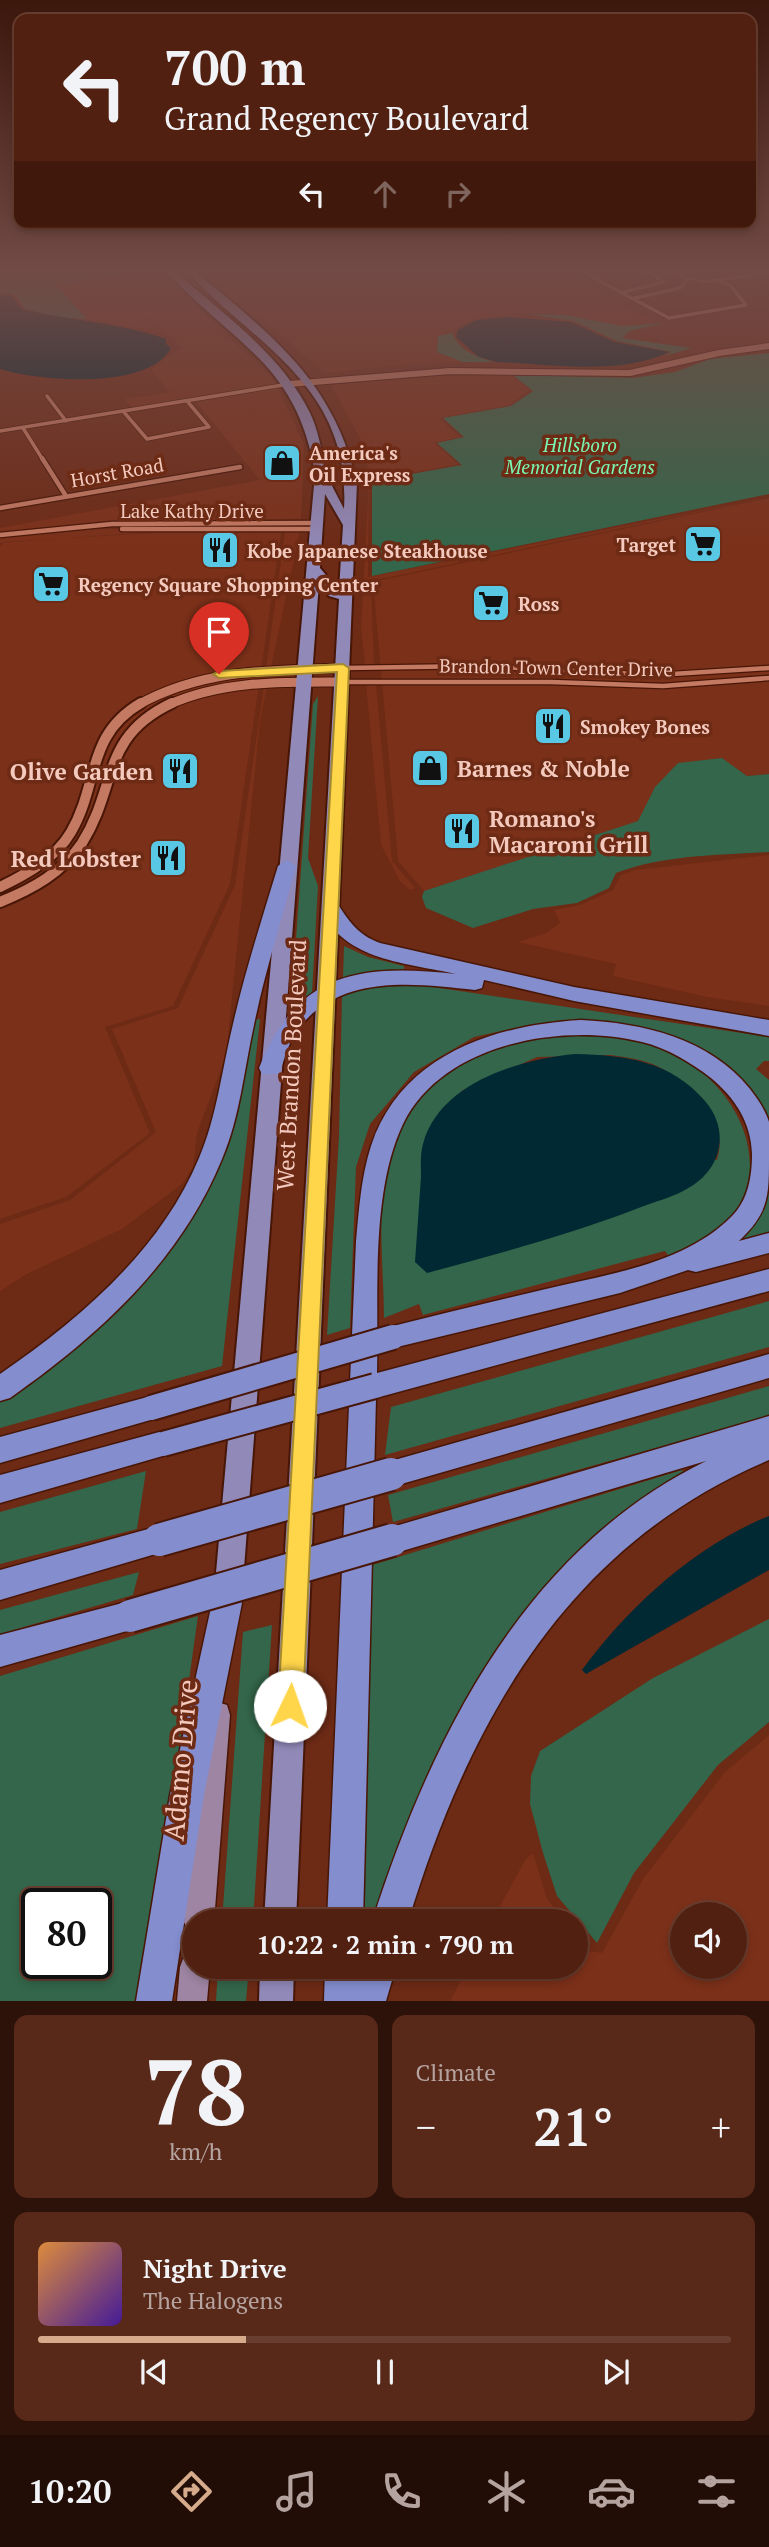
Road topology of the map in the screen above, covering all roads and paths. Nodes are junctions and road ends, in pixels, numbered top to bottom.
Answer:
1 (270, 365) edge
2 (293, 365) edge
3 (675, 365) edge
4 (311, 383) junction
5 (289, 384) junction
6 (47, 396) dead end
7 (187, 401) junction
8 (123, 411) junction
9 (66, 421) junction
10 (23, 428) junction
11 (0, 431) edge
12 (240, 467) dead end
13 (321, 474) junction
14 (66, 496) junction
15 (0, 508) edge
16 (349, 525) junction
17 (316, 526) junction
18 (0, 535) edge
19 (313, 568) junction
20 (347, 597) junction
21 (769, 668) edge
22 (343, 675) junction
23 (305, 676) junction
24 (769, 678) edge
25 (81, 803) junction
26 (101, 803) junction
27 (287, 866) junction
28 (0, 887) edge
29 (0, 902) edge
30 (332, 910) junction
31 (326, 994) junction
32 (574, 994) junction
33 (769, 1028) edge
34 (270, 1068) junction
35 (769, 1243) edge
36 (769, 1280) edge
37 (620, 1282) junction
38 (769, 1366) edge
39 (0, 1389) edge
40 (769, 1430) edge
41 (769, 1447) edge
42 (0, 1450) edge
43 (0, 1489) edge
44 (0, 1585) edge
45 (227, 1604) junction
46 (0, 1651) edge
47 (200, 1909) edge
48 (281, 1909) edge
49 (345, 1909) edge
50 (394, 1909) edge
51 (194, 1979) edge
52 (277, 1979) edge
53 (343, 1979) edge
54 (375, 1979) edge
55 (154, 2001) edge
56 (192, 2001) edge
57 (276, 2001) edge
58 (342, 2001) edge
59 (369, 2001) edge

1 - 5 highway, West Brandon Boulevard
2 - 4 highway, West Brandon Boulevard
3 - 4 street
4 - 5 street
4 - 16 highway, West Brandon Boulevard
5 - 7 street
5 - 13 highway, West Brandon Boulevard
6 - 9 street
7 - 8 street
7 - 8 street
8 - 9 street
9 - 10 street
10 - 11 street
10 - 14 street
12 - 14 street, Horst Road
13 - 16 highway
13 - 17 highway, West Brandon Boulevard
14 - 15 street, Horst Road
16 - 20 highway, West Brandon Boulevard
17 - 18 street, Lake Kathy Drive
17 - 19 highway, West Brandon Boulevard
19 - 20 highway
19 - 23 highway, West Brandon Boulevard
20 - 22 highway, West Brandon Boulevard
21 - 22 street, Brandon Town Center Drive
22 - 23 street
22 - 24 street, Brandon Town Center Drive
22 - 30 highway, West Brandon Boulevard
23 - 25 street
23 - 26 street
23 - 27 highway, West Brandon Boulevard
25 - 26 street
25 - 28 street
26 - 29 street
27 - 34 highway, West Brandon Boulevard
27 - 39 highway
30 - 31 highway, West Brandon Boulevard
30 - 32 highway
31 - 32 highway
31 - 34 highway
31 - 48 highway, West Brandon Boulevard
32 - 33 highway
34 - 45 highway, West Brandon Boulevard
35 - 37 highway
36 - 43 highway, bridge
37 - 42 highway, bridge
37 - 49 highway
38 - 44 highway, bridge
40 - 46 highway, bridge
41 - 50 highway
45 - 47 main road, Adamo Drive
45 - 55 highway
51 - 56 main road
52 - 57 highway
53 - 58 highway
54 - 59 highway

